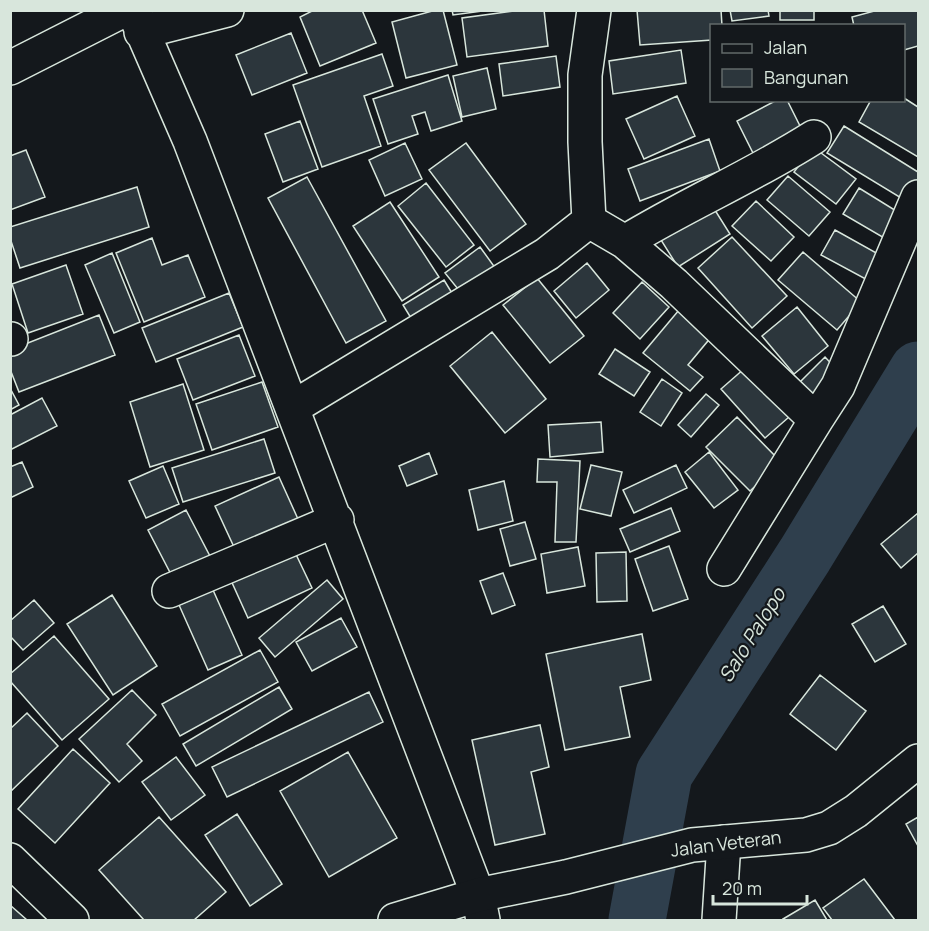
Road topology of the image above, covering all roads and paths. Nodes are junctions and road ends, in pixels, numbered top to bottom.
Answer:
1 (227, 10) edge
2 (594, 10) edge
3 (133, 18) edge
4 (10, 69) edge
5 (814, 137) dead end
6 (918, 197) edge
7 (590, 221) junction
8 (625, 242) junction
9 (292, 408) junction
10 (816, 420) junction
11 (337, 520) junction
12 (724, 569) dead end
13 (169, 591) dead end
14 (918, 761) edge
15 (708, 843) junction
16 (10, 860) edge
17 (481, 908) edge
18 (402, 919) edge
19 (72, 921) edge
20 (719, 921) edge

1 - 3 main road
2 - 7 main road
3 - 4 main road
3 - 9 main road
5 - 8 main road
6 - 10 main road
7 - 8 main road
7 - 9 main road
8 - 10 main road
9 - 11 main road
10 - 12 main road
11 - 13 main road
11 - 17 main road
14 - 15 main road, Jalan Veteran
15 - 17 main road, Jalan Veteran
15 - 20 main road
16 - 19 main road
17 - 18 main road, Jalan Veteran

